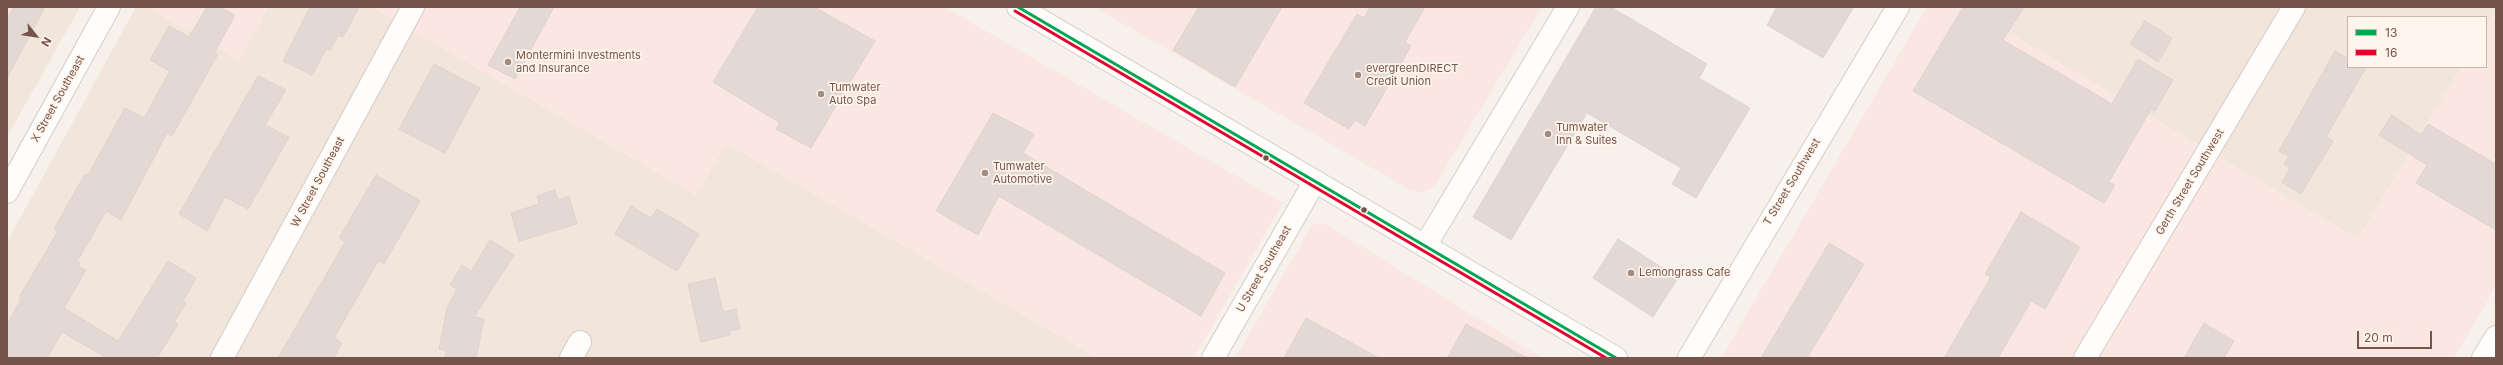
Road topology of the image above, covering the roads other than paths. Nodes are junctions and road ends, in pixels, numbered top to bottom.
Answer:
1 (109, 7) edge
2 (413, 7) edge
3 (1018, 7) edge
4 (1568, 7) edge
5 (1898, 7) edge
6 (2294, 7) edge
7 (1315, 181) junction
8 (7, 192) edge
9 (1425, 246) junction
10 (2496, 336) edge
11 (222, 358) edge
12 (1213, 358) edge
13 (1616, 358) edge
14 (1689, 358) edge
15 (2085, 358) edge
16 (2484, 358) edge

1 - 8 street, X Street Southeast
2 - 11 street, W Street Southeast
3 - 7 street
4 - 9 street
5 - 14 street, T Street Southwest
6 - 15 street, Gerth Street Southwest
7 - 9 street
7 - 12 street, U Street Southeast
9 - 13 street
10 - 16 street

